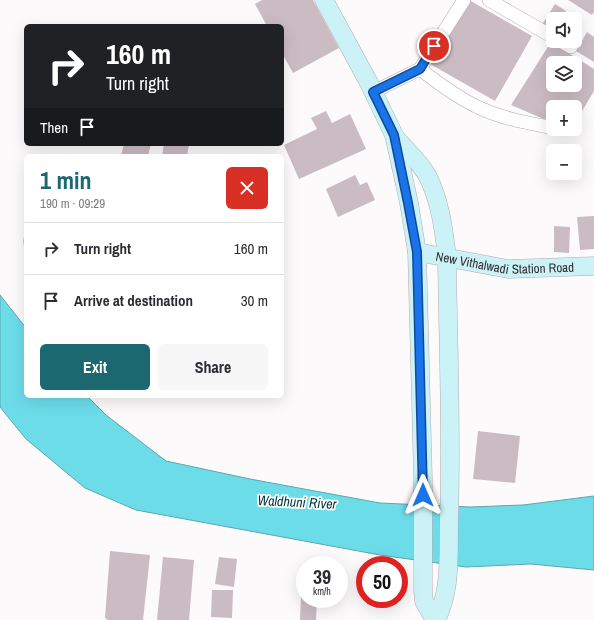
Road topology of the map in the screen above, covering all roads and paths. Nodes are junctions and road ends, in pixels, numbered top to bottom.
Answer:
1 (324, 0) edge
2 (464, 0) edge
3 (489, 0) edge
4 (546, 33) edge
5 (420, 69) junction
6 (373, 92) junction
7 (546, 127) edge
8 (394, 135) junction
9 (417, 252) junction
10 (447, 258) junction
11 (594, 266) edge
12 (435, 620) edge

1 - 6 main road
2 - 5 street
3 - 4 street
5 - 6 street
5 - 7 street
6 - 8 main road
8 - 9 main road
8 - 10 main road
9 - 10 main road, New Vithalwadi Station Road
9 - 12 main road
10 - 11 main road, New Vithalwadi Station Road
10 - 12 main road

